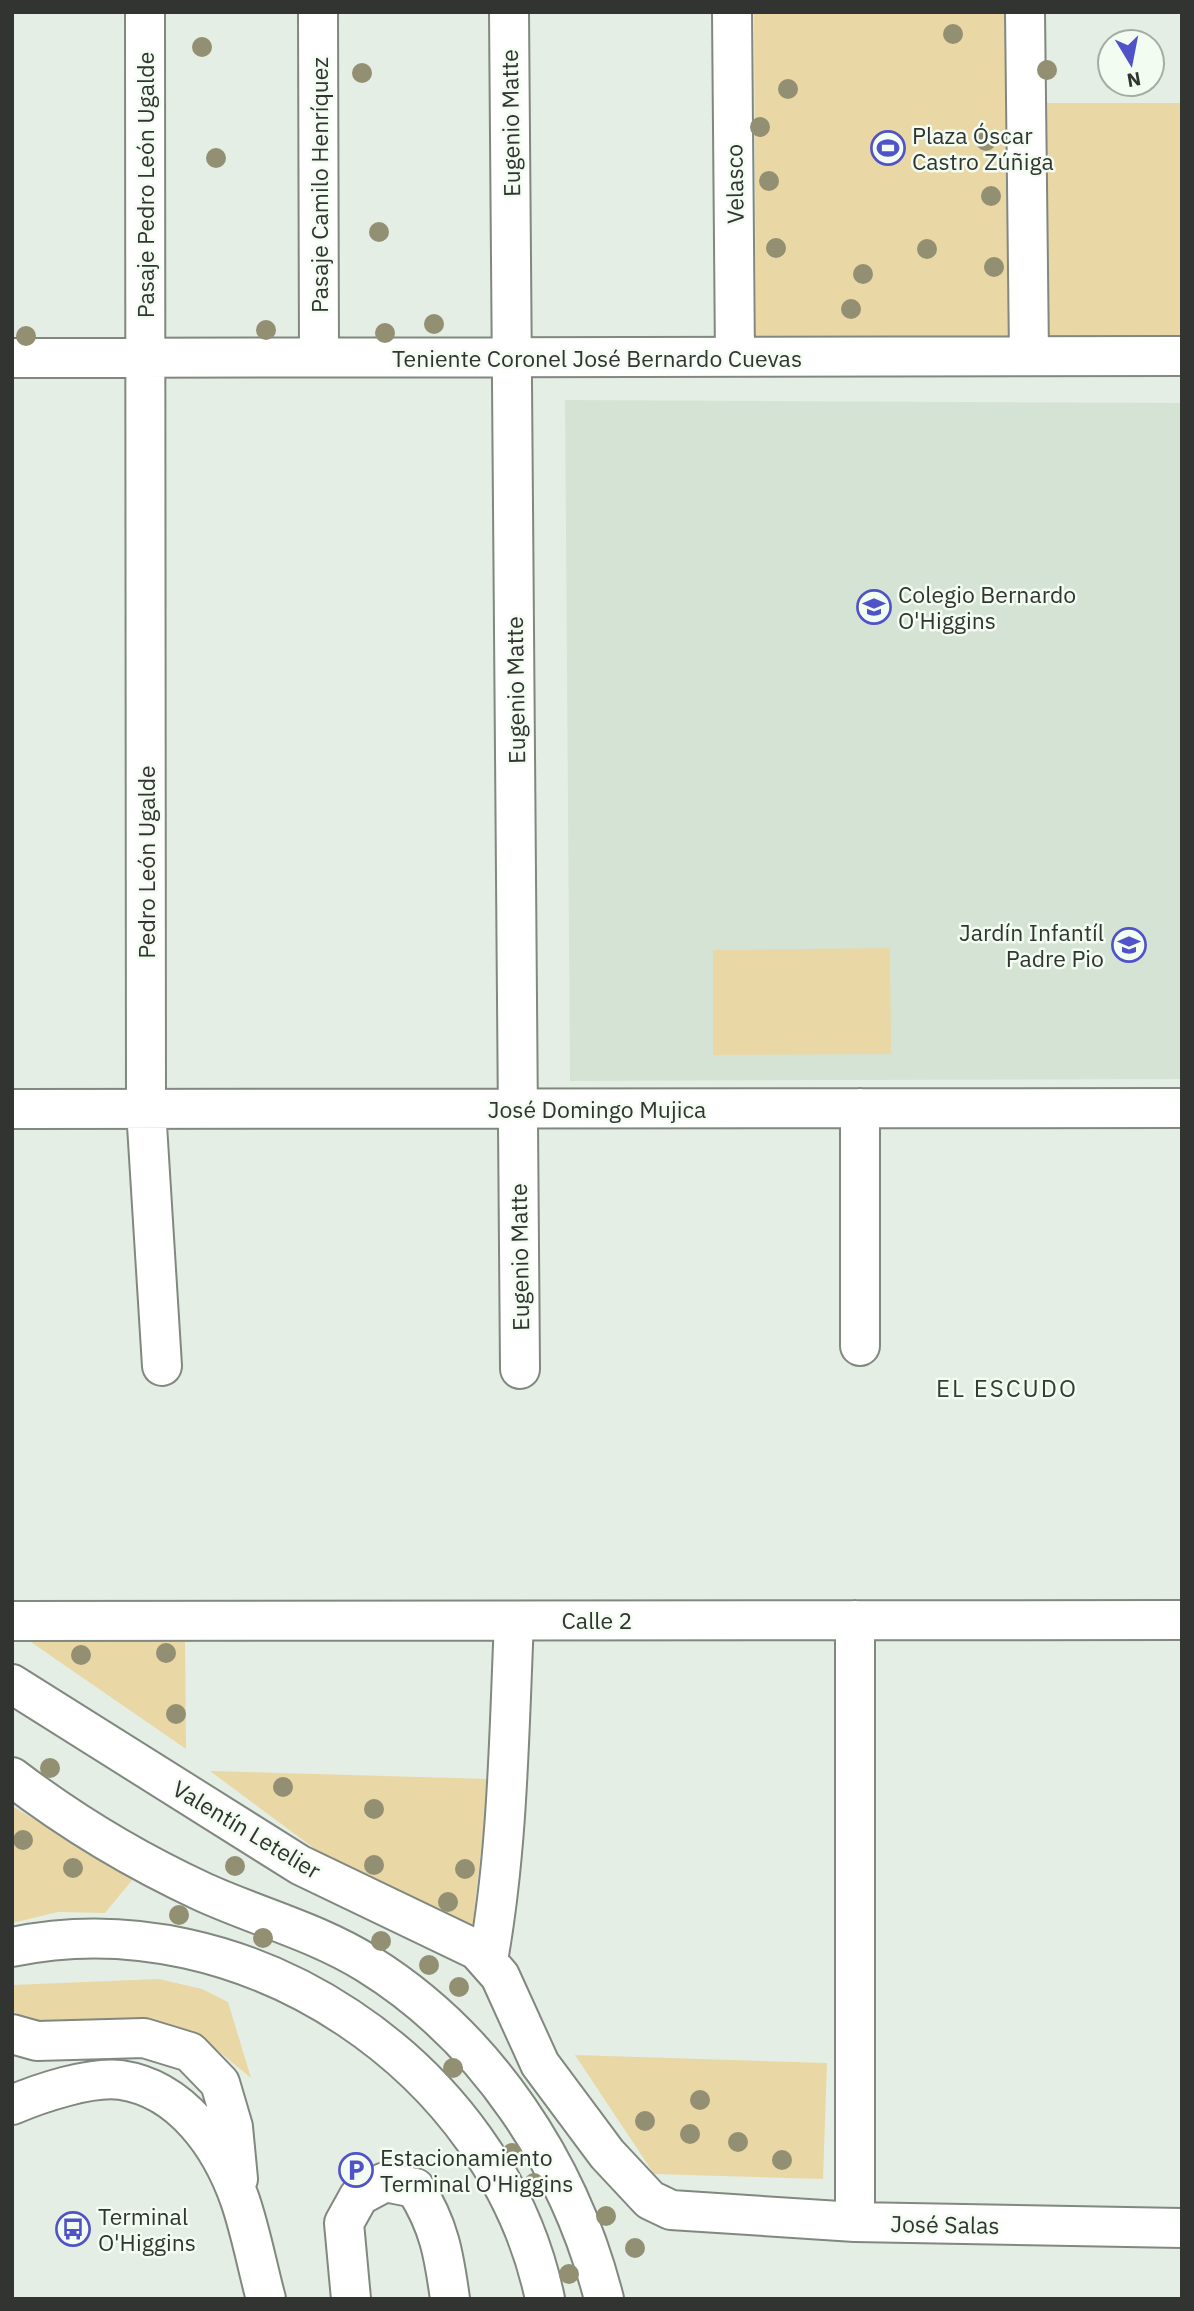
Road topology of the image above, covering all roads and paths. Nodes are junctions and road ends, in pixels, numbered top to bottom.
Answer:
1 (145, 12) edge
2 (318, 12) edge
3 (509, 12) edge
4 (732, 12) edge
5 (1025, 12) edge
6 (1029, 355) junction
7 (1182, 356) edge
8 (319, 357) junction
9 (512, 357) junction
10 (735, 357) junction
11 (12, 358) edge
12 (145, 358) junction
13 (860, 1108) junction
14 (1182, 1108) edge
15 (12, 1109) edge
16 (146, 1109) junction
17 (518, 1110) junction
18 (859, 1346) dead end
19 (162, 1366) dead end
20 (520, 1368) dead end
21 (514, 1620) junction
22 (855, 1620) junction
23 (1182, 1620) edge
24 (12, 1621) edge
25 (12, 1685) edge
26 (12, 1777) edge
27 (12, 1947) edge
28 (488, 1960) junction
29 (12, 2034) edge
30 (12, 2105) edge
31 (240, 2199) junction
32 (855, 2222) junction
33 (1182, 2228) edge
34 (266, 2299) edge
35 (351, 2299) edge
36 (450, 2299) edge
37 (545, 2299) edge
38 (604, 2299) edge

1 - 12 main road, Pasaje Pedro León Ugalde
2 - 8 main road, Pasaje Camilo Henríquez
3 - 9 main road, Eugenio Matte
4 - 10 main road, Velasco
5 - 6 main road
6 - 7 main road, Teniente Coronel José Bernardo Cuevas
6 - 10 main road, Teniente Coronel José Bernardo Cuevas
8 - 9 main road, Teniente Coronel José Bernardo Cuevas
8 - 12 main road, Teniente Coronel José Bernardo Cuevas
9 - 10 main road, Teniente Coronel José Bernardo Cuevas
9 - 17 main road, Eugenio Matte
11 - 12 main road, Teniente Coronel José Bernardo Cuevas
12 - 16 main road, Pedro León Ugalde
13 - 14 main road, José Domingo Mujica
13 - 17 main road, José Domingo Mujica
13 - 18 main road
15 - 16 main road, José Domingo Mujica
16 - 17 main road, José Domingo Mujica
16 - 19 main road, Pedro León Ugalde
17 - 20 main road, Eugenio Matte
21 - 22 main road, Calle 2
21 - 24 main road, Calle 2
21 - 28 main road
22 - 23 main road, Calle 2
22 - 32 main road
25 - 28 main road, Valentín Letelier
26 - 38 main road
27 - 37 main road
28 - 32 main road, José Salas
29 - 31 main road
30 - 31 main road
31 - 34 main road
32 - 33 main road, José Salas
35 - 36 main road

